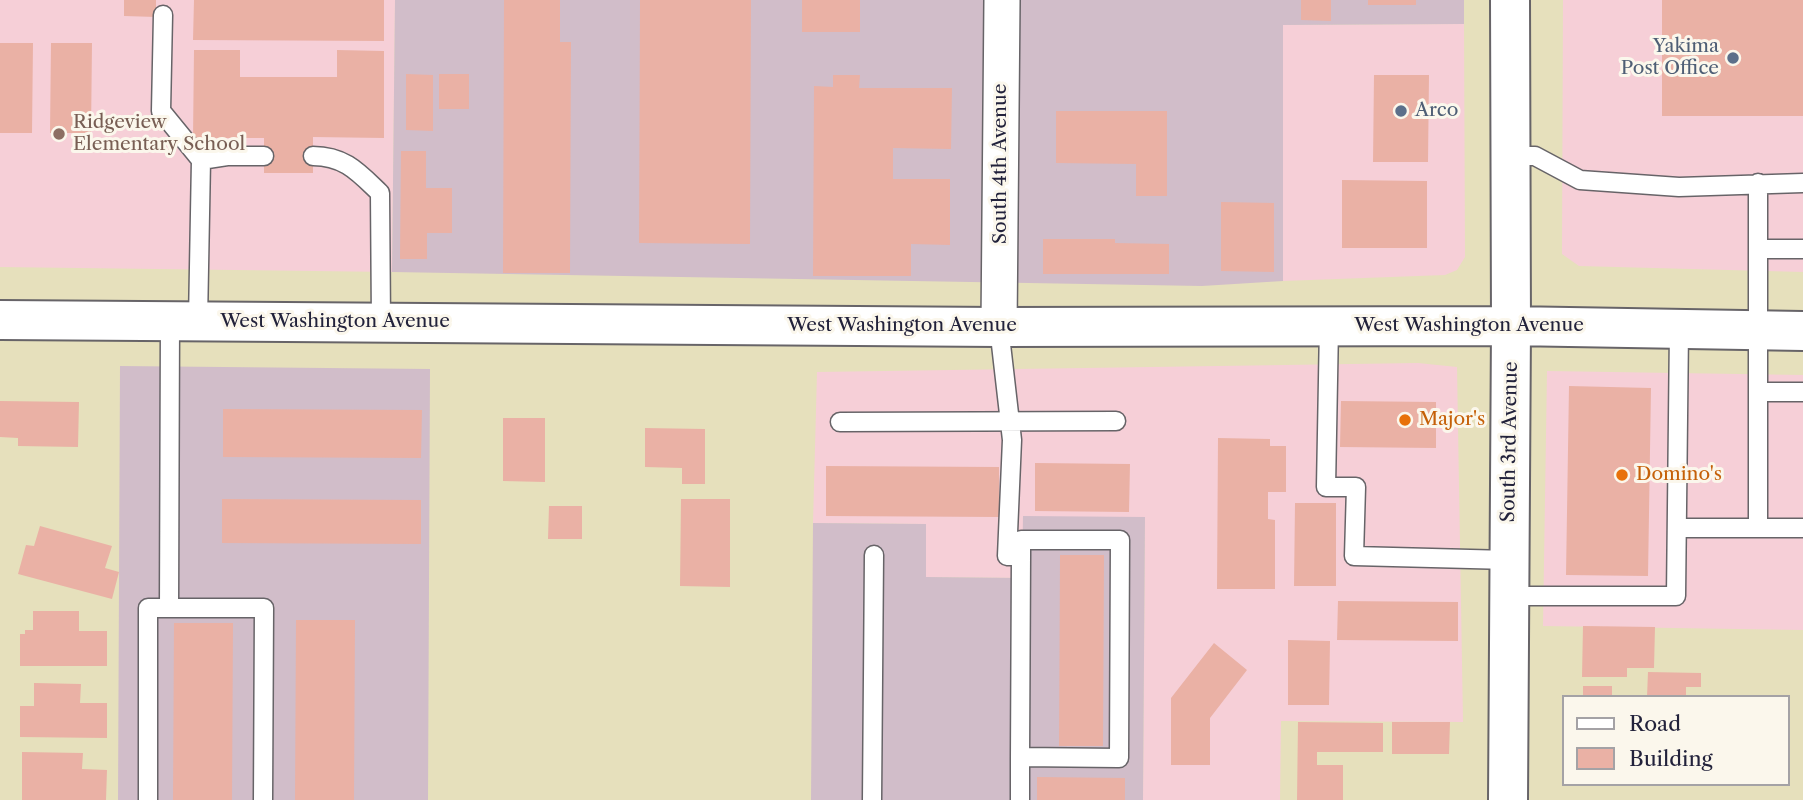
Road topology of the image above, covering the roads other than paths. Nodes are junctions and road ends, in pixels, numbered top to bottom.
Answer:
1 (1002, 0) edge
2 (1510, 0) edge
3 (163, 15) dead end
4 (264, 156) dead end
5 (313, 156) dead end
6 (1511, 156) junction
7 (201, 160) junction
8 (1758, 183) junction
9 (1803, 183) edge
10 (1759, 249) junction
11 (1803, 249) edge
12 (0, 320) edge
13 (184, 321) junction
14 (381, 323) junction
15 (1329, 326) junction
16 (1511, 326) junction
17 (999, 327) junction
18 (1679, 328) junction
19 (1760, 330) junction
20 (1803, 331) edge
21 (1759, 392) junction
22 (1803, 392) edge
23 (1010, 421) junction
24 (1116, 421) dead end
25 (840, 422) dead end
26 (1677, 528) junction
27 (1758, 528) junction
28 (1803, 528) edge
29 (874, 555) dead end
30 (1021, 556) junction
31 (1509, 578) junction
32 (169, 608) junction
33 (1020, 757) junction
34 (148, 800) edge
35 (263, 800) edge
36 (872, 800) edge
37 (1020, 800) edge
38 (1508, 800) edge

1 - 17 street, South 4th Avenue
2 - 6 main road, South 3rd Avenue
3 - 7 lane
4 - 7 lane
5 - 14 lane
6 - 8 lane
6 - 16 main road, South 3rd Avenue
7 - 13 lane
8 - 9 lane
8 - 10 lane
10 - 11 lane
10 - 19 lane
12 - 13 main road, West Washington Avenue
13 - 14 main road, West Washington Avenue
13 - 32 lane
14 - 17 main road, West Washington Avenue
15 - 16 main road, West Washington Avenue
15 - 17 main road, West Washington Avenue
15 - 31 lane
16 - 18 main road, West Washington Avenue
16 - 31 main road, South 3rd Avenue
17 - 23 lane
18 - 19 main road, West Washington Avenue
18 - 26 lane
19 - 20 main road, West Washington Avenue
19 - 21 lane
21 - 22 lane
21 - 27 lane
23 - 24 lane
23 - 25 lane
23 - 30 lane
26 - 27 lane
26 - 31 lane
27 - 28 lane
29 - 36 lane
30 - 33 lane
30 - 33 lane
31 - 38 main road, South 3rd Avenue
32 - 34 lane
32 - 35 lane
33 - 37 lane

